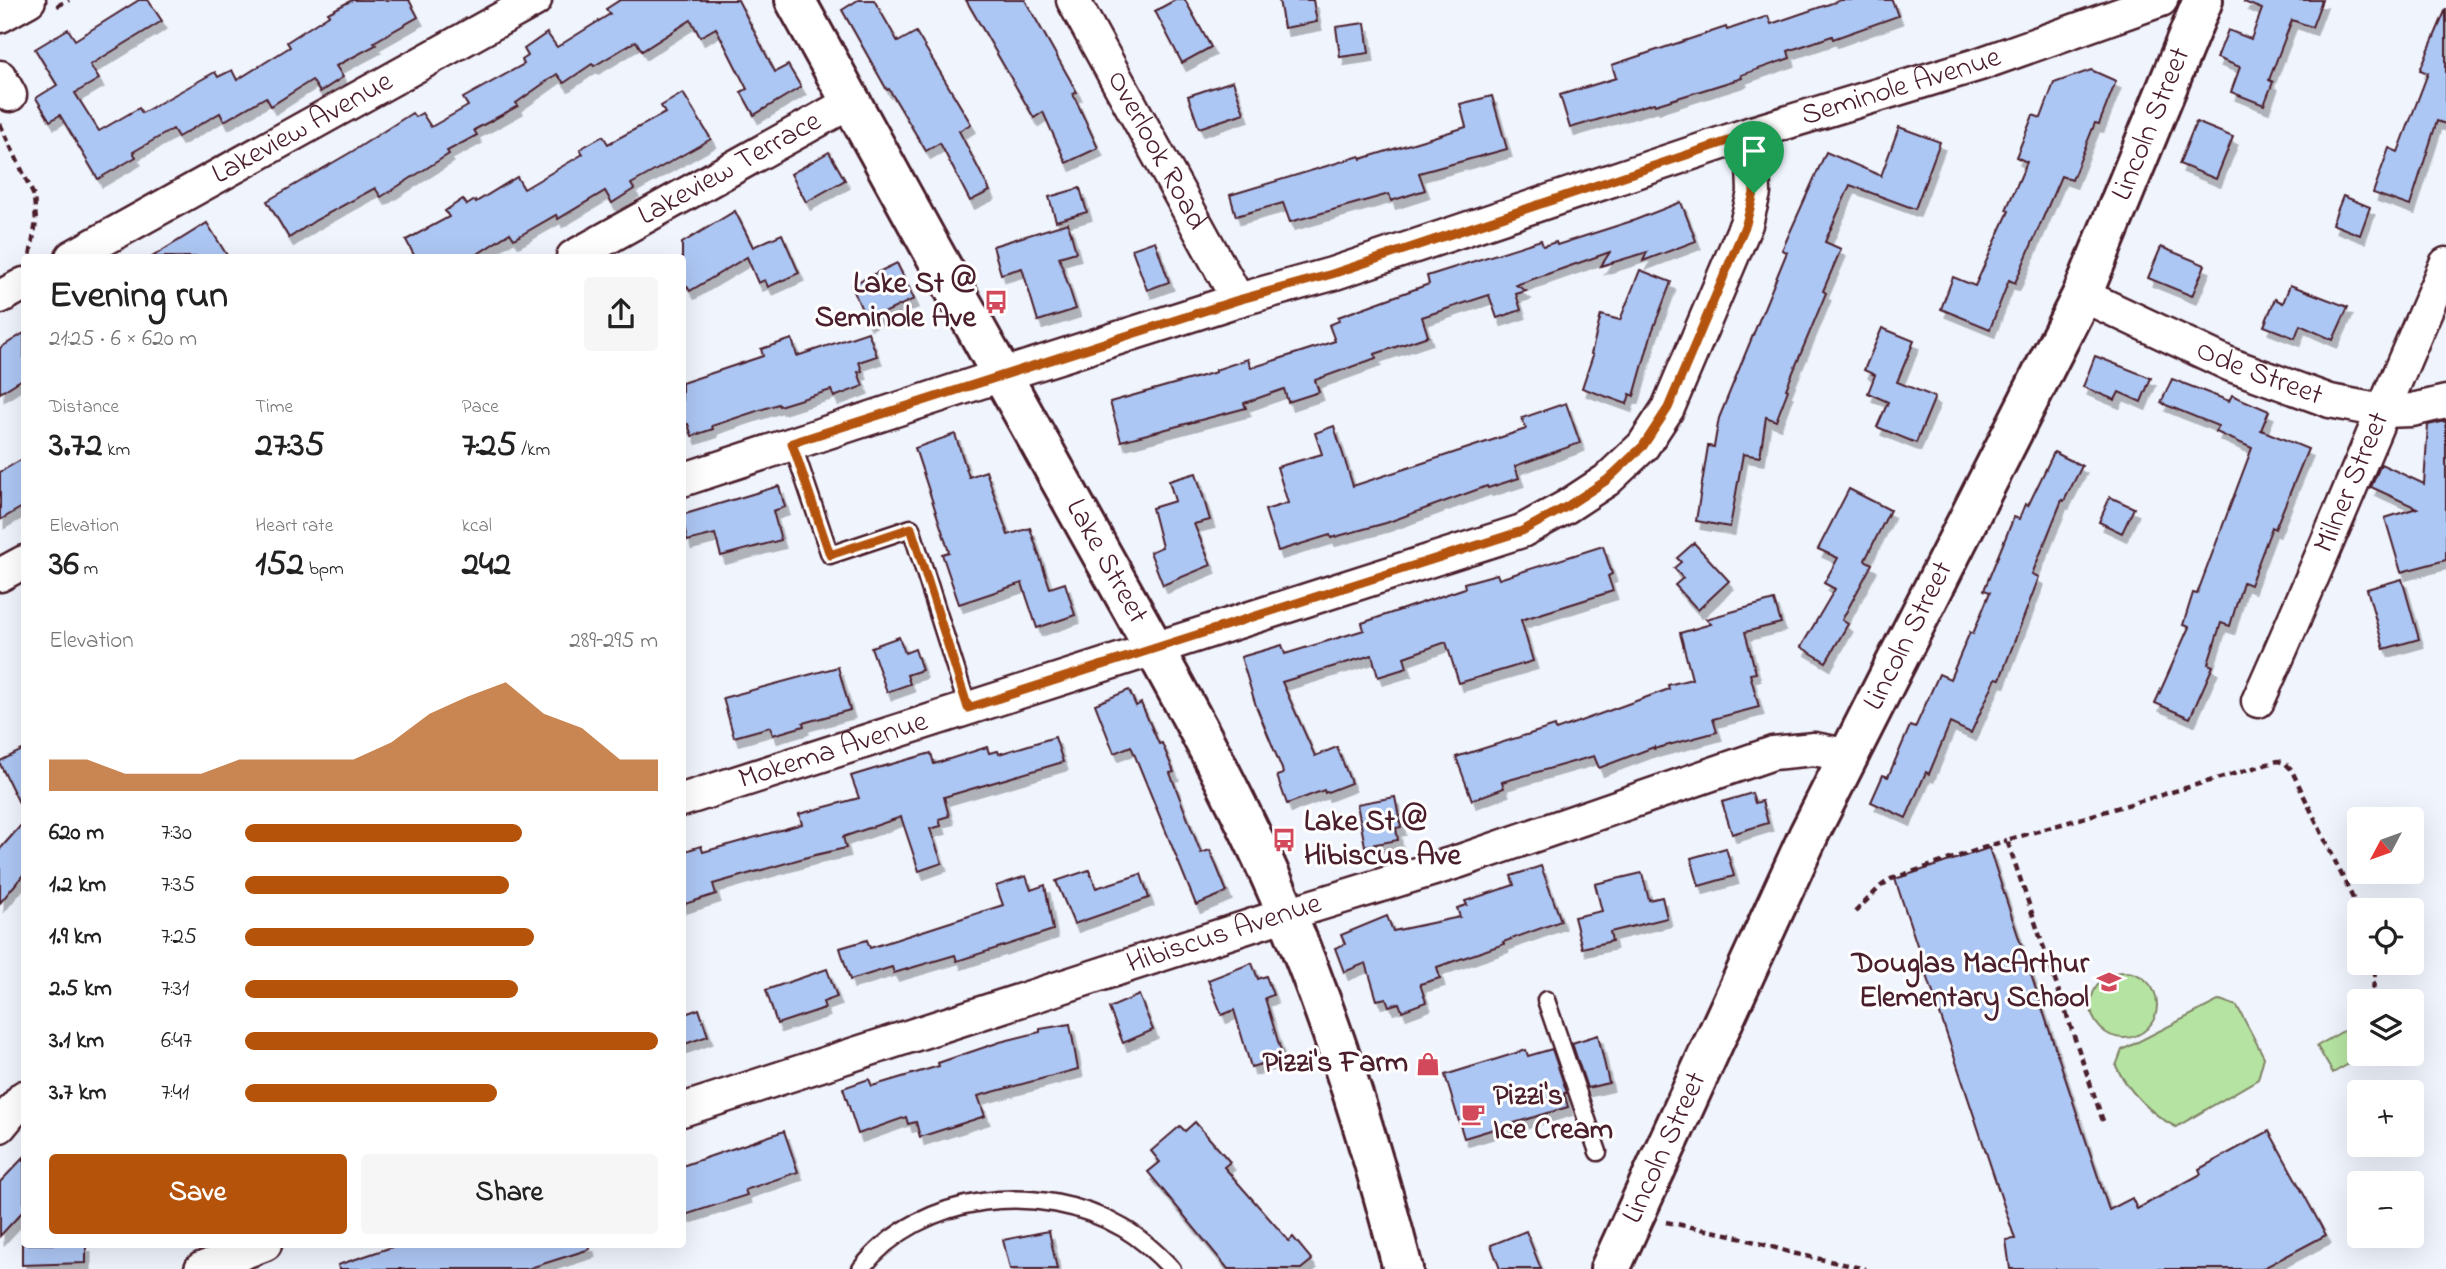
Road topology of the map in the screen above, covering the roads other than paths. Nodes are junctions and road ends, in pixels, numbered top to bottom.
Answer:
1 (29, 0) edge
2 (535, 0) edge
3 (795, 0) edge
4 (1073, 0) edge
5 (2161, 0) edge
6 (2203, 0) edge
7 (0, 16) edge
8 (851, 102) junction
9 (1752, 133) junction
10 (77, 254) edge
11 (578, 254) edge
12 (2446, 264) edge
13 (21, 286) edge
14 (2082, 295) junction
15 (0, 297) edge
16 (1238, 300) junction
17 (1002, 375) junction
18 (2446, 402) edge
19 (2382, 411) junction
20 (792, 443) junction
21 (686, 479) edge
22 (21, 564) edge
23 (0, 575) edge
24 (1154, 648) junction
25 (2258, 701) dead end
26 (968, 708) junction
27 (1850, 756) junction
28 (686, 799) edge
29 (1287, 914) junction
30 (1546, 1000) dead end
31 (21, 1101) edge
32 (686, 1109) edge
33 (0, 1126) edge
34 (1598, 1152) dead end
35 (215, 1248) edge
36 (254, 1248) edge
37 (199, 1269) edge
38 (861, 1269) edge
39 (1172, 1269) edge
40 (1403, 1269) edge
41 (1610, 1269) edge

1 - 7 street
2 - 10 street, Lakeview Avenue
3 - 8 street, Lake Street
4 - 16 street, Overlook Road
5 - 9 street, Seminole Avenue
6 - 14 street, Lincoln Street
8 - 11 street, Lakeview Terrace
8 - 17 street, Lake Street
9 - 16 street, Seminole Avenue
9 - 24 street, Mokema Avenue
12 - 19 street, Milner Street
13 - 15 street
14 - 19 street, Ode Street
14 - 27 street, Lincoln Street
16 - 17 street, Seminole Avenue
17 - 20 street, Seminole Avenue
17 - 24 street, Lake Street
18 - 19 street, Ode Street
19 - 25 street, Milner Street
20 - 21 street, Seminole Avenue
20 - 26 lane
22 - 23 street
24 - 26 street, Mokema Avenue
24 - 29 street, Lake Street
26 - 28 street, Mokema Avenue
27 - 29 street, Hibiscus Avenue
27 - 41 street, Lincoln Street
29 - 32 street, Hibiscus Avenue
29 - 40 street, Lake Street
30 - 34 lane
31 - 33 street
35 - 37 street
36 - 37 street
38 - 39 lane

